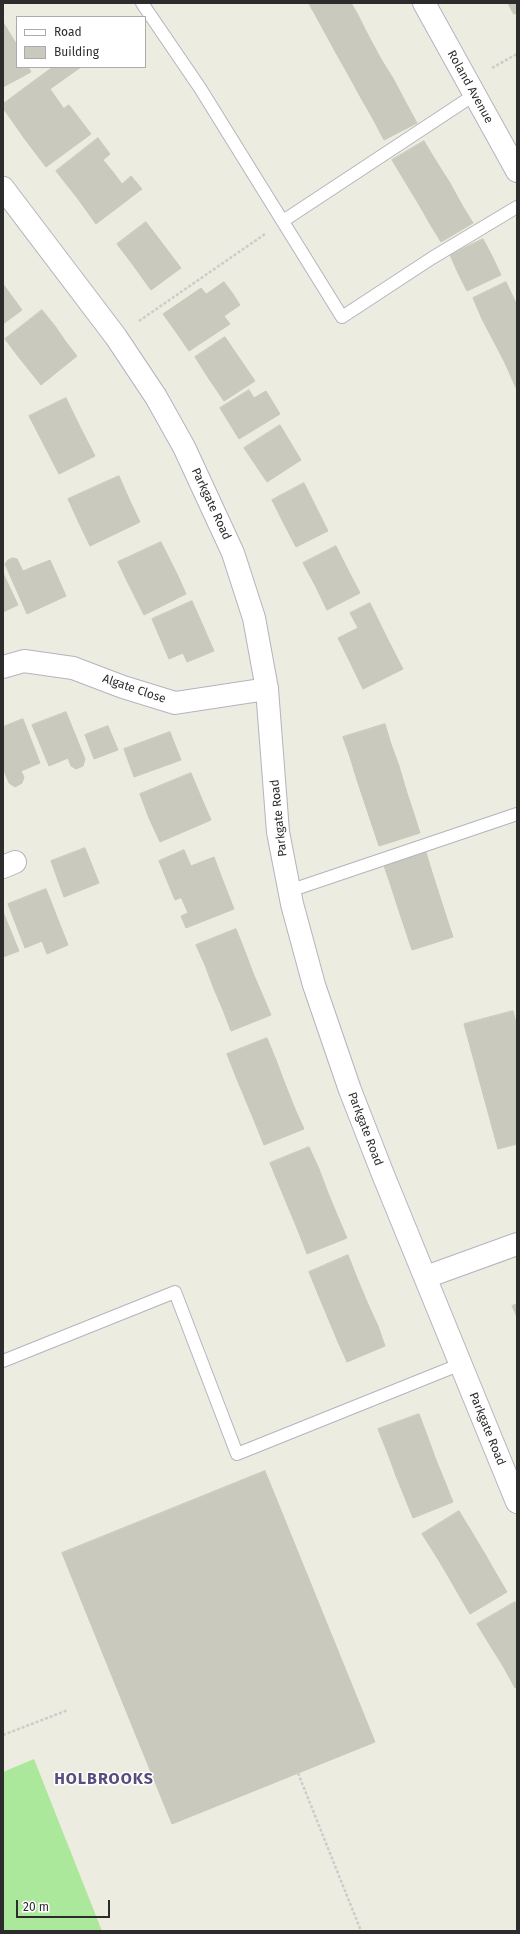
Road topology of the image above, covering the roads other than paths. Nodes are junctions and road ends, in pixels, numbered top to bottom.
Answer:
1 (142, 3) edge
2 (424, 3) edge
3 (474, 95) junction
4 (517, 171) edge
5 (3, 188) edge
6 (517, 207) edge
7 (283, 221) junction
8 (3, 667) edge
9 (267, 689) junction
10 (517, 814) edge
11 (289, 891) junction
12 (517, 1244) edge
13 (426, 1277) junction
14 (3, 1361) edge
15 (461, 1364) junction
16 (517, 1502) edge

1 - 7 lane
2 - 3 street, Roland Avenue
3 - 4 street, Roland Avenue
3 - 7 lane
5 - 9 street, Parkgate Road
6 - 7 lane
8 - 9 street, Algate Close
9 - 11 street, Parkgate Road
10 - 11 lane
11 - 13 street, Parkgate Road
12 - 13 street
13 - 15 street, Parkgate Road
14 - 15 lane
15 - 16 street, Parkgate Road

